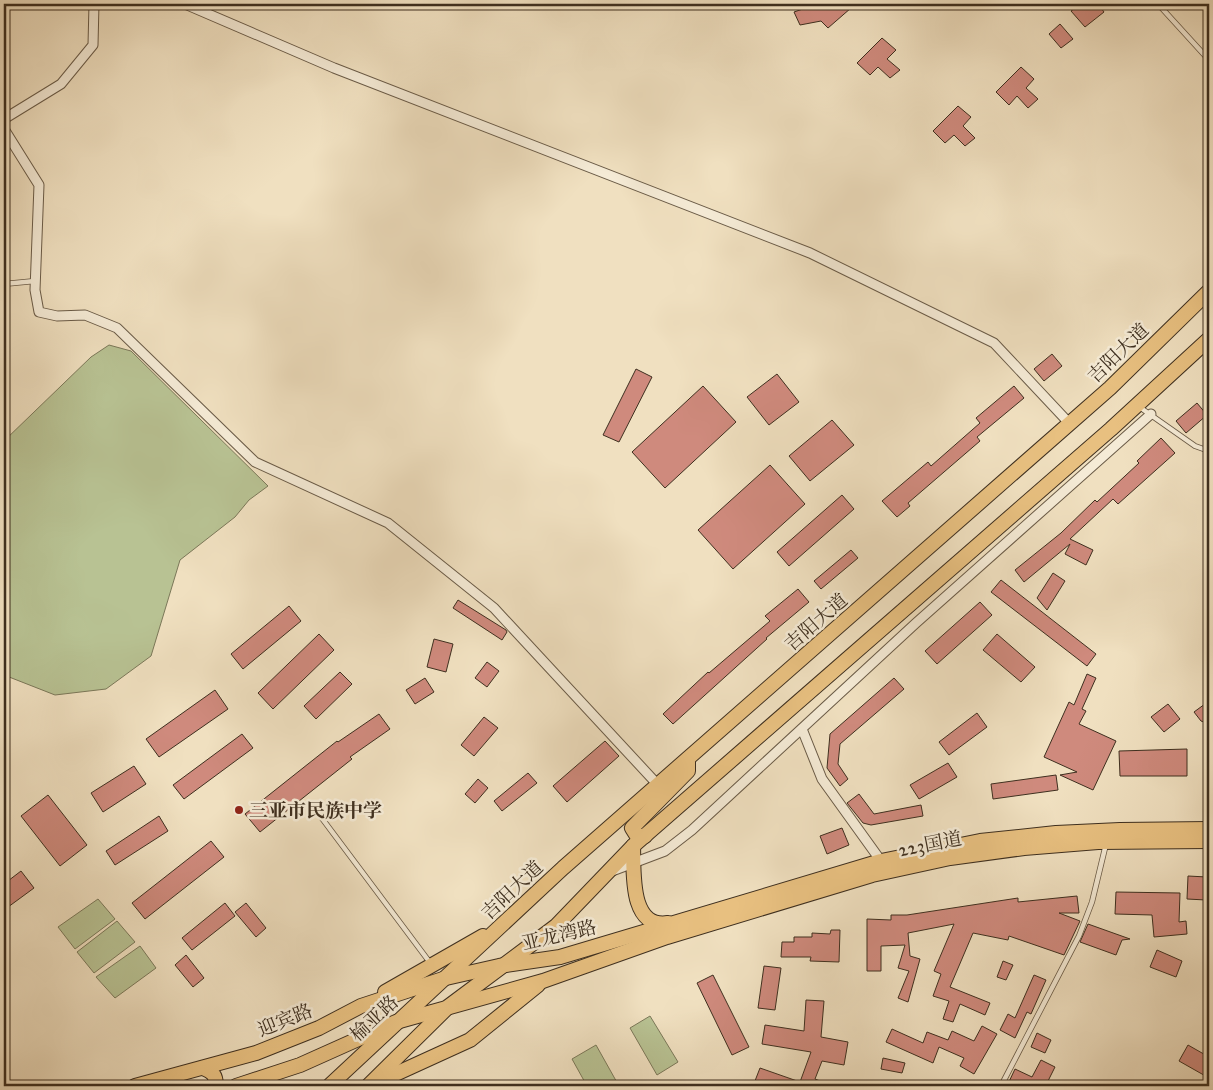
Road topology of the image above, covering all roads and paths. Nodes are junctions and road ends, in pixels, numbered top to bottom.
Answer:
1 (94, 4) edge
2 (185, 4) edge
3 (1158, 4) edge
4 (1209, 60) edge
5 (4, 119) edge
6 (4, 129) edge
7 (35, 281) junction
8 (4, 284) edge
9 (1209, 291) edge
10 (1209, 339) edge
11 (1137, 405) junction
12 (1151, 414) junction
13 (1070, 424) junction
14 (1209, 451) edge
15 (802, 729) junction
16 (688, 759) junction
17 (658, 785) junction
18 (312, 805) dead end
19 (1209, 829) edge
20 (646, 836) junction
21 (1209, 841) edge
22 (1107, 842) junction
23 (633, 846) junction
24 (881, 861) junction
25 (634, 864) junction
26 (607, 873) junction
27 (678, 922) junction
28 (504, 924) junction
29 (667, 937) joint
30 (432, 965) junction
31 (499, 966) junction
32 (446, 978) junction
33 (543, 981) junction
34 (361, 1006) junction
35 (449, 1006) junction
36 (396, 1022) junction
37 (203, 1068) junction
38 (258, 1078) junction
39 (135, 1086) edge
40 (216, 1086) edge
41 (236, 1086) edge
42 (272, 1086) edge
43 (329, 1086) edge
44 (369, 1086) edge
45 (1000, 1086) edge

1 - 5 street
2 - 13 street
3 - 4 lane
6 - 7 street
7 - 8 lane
7 - 17 street
9 - 13 main road, 吉阳大道
10 - 11 main road
11 - 12 lane
11 - 20 main road
12 - 14 lane
12 - 15 street
13 - 16 main road, 吉阳大道
15 - 24 street
15 - 25 street
16 - 17 main road, 吉阳大道
16 - 20 main road
17 - 28 main road, 吉阳大道
18 - 30 lane
19 - 24 main road, 223国道
20 - 23 main road
21 - 22 main road, 223国道
22 - 29 main road, 223国道
22 - 45 lane
23 - 25 main road
23 - 26 main road
24 - 27 main road, 223国道
25 - 26 street
25 - 27 main road
26 - 31 main road
27 - 31 main road, 亚龙湾路
28 - 30 main road
28 - 32 main road, 吉阳大道
29 - 33 main road, 亚龙湾路
30 - 34 main road
31 - 32 main road, 亚龙湾路
31 - 35 main road
32 - 34 main road, 迎宾路
32 - 36 main road, 榆亚路
33 - 35 main road, 亚龙湾路
33 - 44 main road
34 - 37 main road, 迎宾路
35 - 36 main road
35 - 44 main road
36 - 38 main road
36 - 43 main road, 榆亚路
37 - 39 main road, 迎宾路
37 - 40 main road
38 - 41 main road
38 - 42 main road

